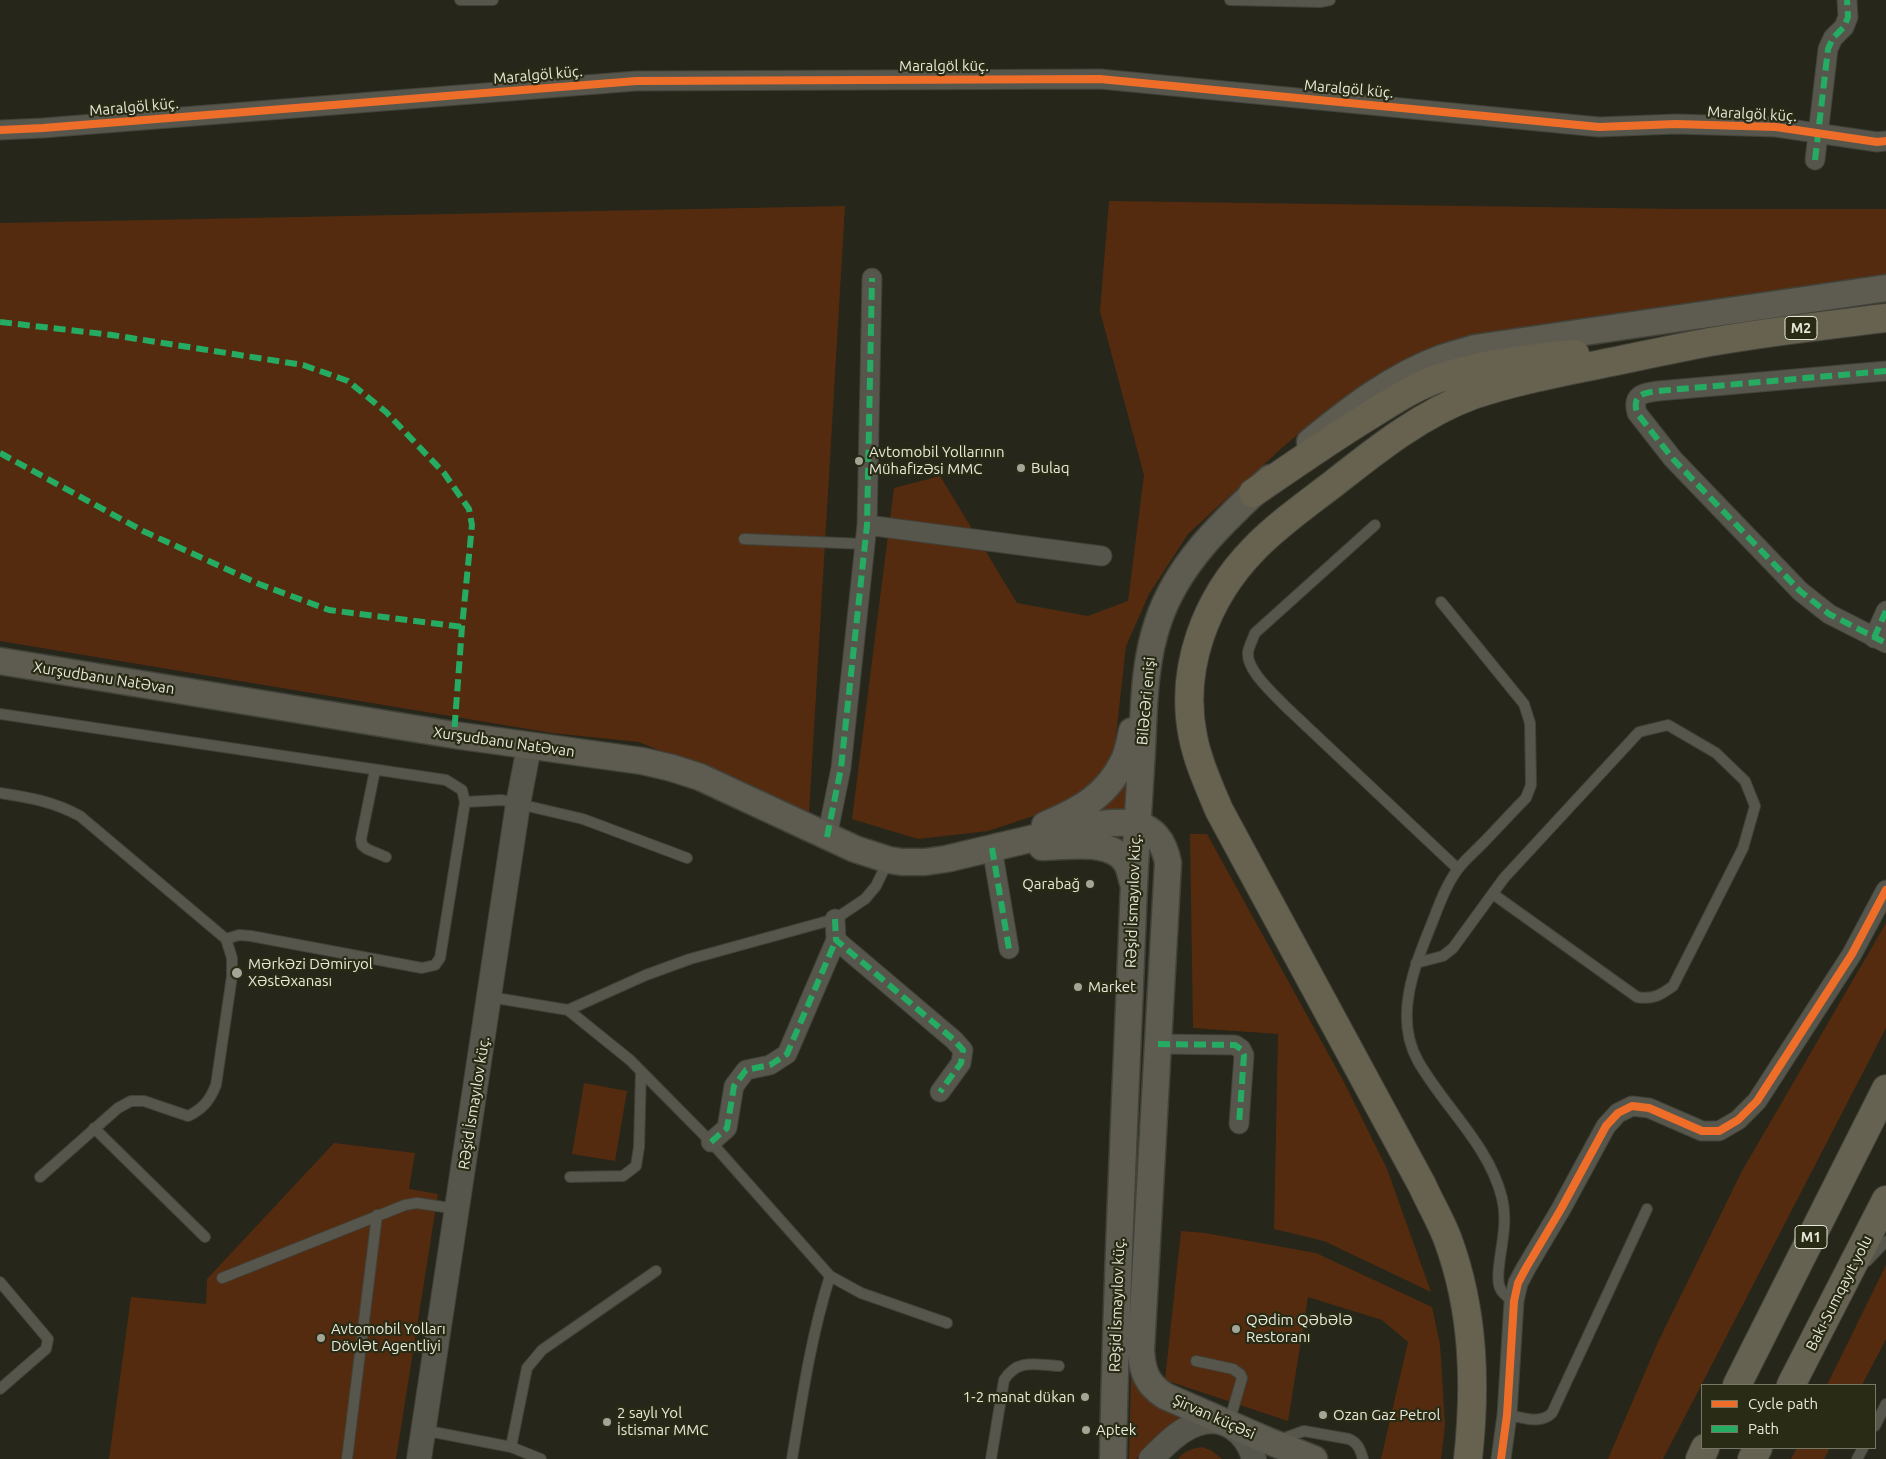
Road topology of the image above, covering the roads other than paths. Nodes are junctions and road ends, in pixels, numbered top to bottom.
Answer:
1 (460, 0) edge
2 (492, 0) edge
3 (1230, 0) edge
4 (1330, 0) edge
5 (1847, 0) edge
6 (0, 130) edge
7 (1817, 133) junction
8 (1886, 141) edge
9 (1815, 160) dead end
10 (872, 278) dead end
11 (1886, 288) edge
12 (1886, 318) edge
13 (1716, 341) junction
14 (1886, 370) edge
15 (1253, 493) junction
16 (867, 525) junction
17 (1375, 525) dead end
18 (744, 539) dead end
19 (865, 544) junction
20 (1102, 556) dead end
21 (1441, 602) dead end
22 (1886, 611) edge
23 (1880, 641) edge
24 (0, 661) edge
25 (1145, 679) junction
26 (0, 714) edge
27 (529, 747) junction
28 (375, 770) junction
29 (0, 793) edge
30 (465, 802) junction
31 (518, 804) junction
32 (1136, 824) junction
33 (827, 837) junction
34 (992, 848) junction
35 (386, 857) dead end
36 (687, 858) dead end
37 (888, 860) junction
38 (1458, 869) junction
39 (1134, 887) junction
40 (1886, 890) edge
41 (1493, 894) junction
42 (835, 919) junction
43 (226, 939) junction
44 (836, 940) junction
45 (1010, 949) dead end
46 (1416, 963) junction
47 (490, 997) junction
48 (568, 1010) junction
49 (1158, 1044) junction
50 (641, 1071) junction
51 (1886, 1089) edge
52 (940, 1092) dead end
53 (1238, 1124) dead end
54 (94, 1128) junction
55 (712, 1142) junction
56 (570, 1177) dead end
57 (40, 1178) dead end
58 (1886, 1200) edge
59 (458, 1209) junction
60 (1647, 1209) dead end
61 (377, 1215) junction
62 (205, 1237) dead end
63 (1886, 1240) edge
64 (656, 1271) dead end
65 (830, 1276) junction
66 (222, 1278) dead end
67 (0, 1282) edge
68 (1843, 1285) junction
69 (1514, 1301) junction
70 (947, 1323) dead end
71 (1141, 1350) joint
72 (1196, 1361) dead end
73 (1059, 1366) dead end
74 (1738, 1384) edge
75 (1792, 1384) edge
76 (0, 1389) edge
77 (1886, 1404) edge
78 (1507, 1415) junction
79 (1229, 1424) junction
80 (1876, 1424) edge
81 (423, 1430) junction
82 (511, 1447) junction
83 (1263, 1451) edge
84 (347, 1459) edge
85 (419, 1459) edge
86 (541, 1459) edge
87 (792, 1459) edge
88 (991, 1459) edge
89 (1113, 1459) edge
90 (1151, 1459) edge
91 (1314, 1459) edge
92 (1363, 1459) edge
93 (1468, 1459) edge
94 (1501, 1459) edge

1 - 2 lane
3 - 4 lane
5 - 7 street
6 - 7 street, Maralgöl küç.
7 - 8 street, Maralgöl küç.
7 - 9 street
10 - 16 street
11 - 15 main road, Biləcəri enişi
12 - 13 highway, M2
13 - 15 highway
13 - 93 highway
14 - 23 street
15 - 25 main road, Biləcəri enişi
16 - 19 street
16 - 20 street
17 - 38 lane
18 - 19 lane
19 - 33 street
21 - 38 lane
22 - 23 street
24 - 27 main road, Xurşudbanu Natəvan
25 - 32 main road, Biləcəri enişi
25 - 34 main road
26 - 28 lane
27 - 31 street, Rəşid İsmayılov küç.
27 - 33 main road, Xurşudbanu Natəvan
28 - 30 lane
28 - 35 lane
29 - 43 lane
30 - 31 lane
30 - 43 lane
31 - 36 lane
31 - 47 street, Rəşid İsmayılov küç.
32 - 34 main road
32 - 39 main road, Rəşid İsmayılov küç.
32 - 49 main road, Rəşid İsmayılov küç.
33 - 37 main road, Xurşudbanu Natəvan
34 - 37 main road, Xurşudbanu Natəvan
34 - 39 main road
34 - 45 street
37 - 42 lane
38 - 46 lane
39 - 89 main road, Rəşid İsmayılov küç.
40 - 69 street
41 - 41 lane
41 - 46 lane
42 - 44 street
42 - 48 lane
43 - 54 lane
44 - 52 street
44 - 55 street
46 - 69 lane
47 - 48 lane
47 - 59 street, Rəşid İsmayılov küç.
48 - 50 lane
49 - 53 street
49 - 71 main road, Rəşid İsmayılov küç.
50 - 55 lane
50 - 56 lane
51 - 74 highway, M1
54 - 57 lane
54 - 62 lane
55 - 65 lane
58 - 68 highway, Bakı-Sumqayıt yolu
59 - 61 lane
59 - 81 street, Rəşid İsmayılov küç.
60 - 78 lane
61 - 66 lane
61 - 84 lane
63 - 68 lane
64 - 82 lane
65 - 70 lane
65 - 87 lane
67 - 76 lane
68 - 75 highway, Bakı-Sumqayıt yolu
69 - 78 street
71 - 79 main road, Şirvan küçəsi
72 - 79 lane
73 - 88 lane
77 - 80 lane
78 - 94 street
79 - 83 main road, Şirvan küçəsi
79 - 90 street
81 - 82 lane
81 - 85 street, Rəşid İsmayılov küç.
82 - 86 lane
83 - 91 main road, Şirvan küçəsi
83 - 92 lane

